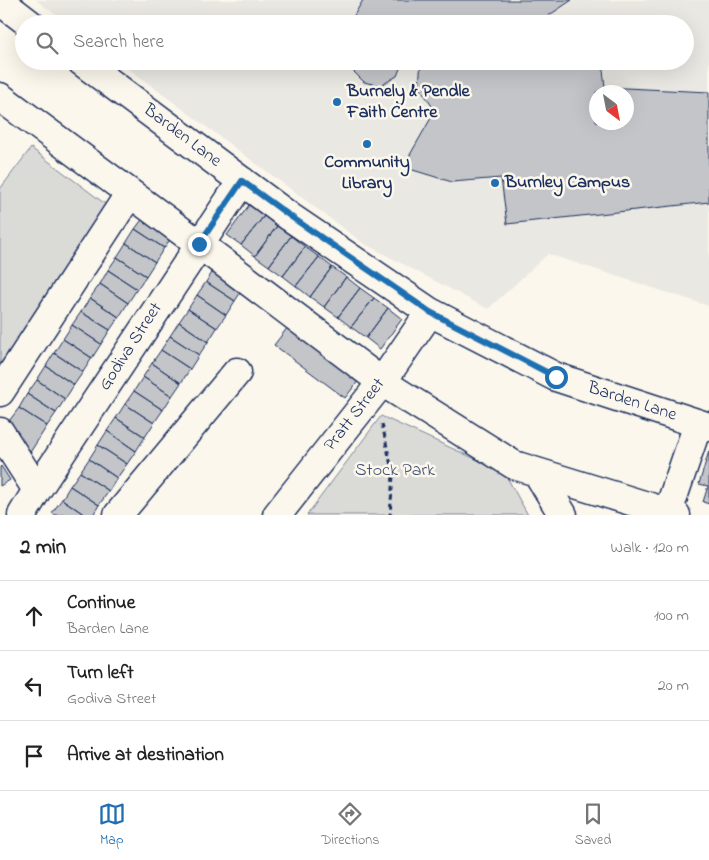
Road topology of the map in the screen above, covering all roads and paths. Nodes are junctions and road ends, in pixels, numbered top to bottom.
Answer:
1 (0, 1) edge
2 (18, 15) edge
3 (93, 70) edge
4 (0, 98) edge
5 (242, 181) junction
6 (130, 193) junction
7 (199, 244) junction
8 (430, 312) junction
9 (236, 372) dead end
10 (378, 386) junction
11 (0, 392) edge
12 (703, 425) edge
13 (0, 432) edge
14 (537, 472) junction
15 (37, 490) junction
16 (670, 514) edge
17 (22, 515) edge
18 (118, 515) edge
19 (277, 515) edge
20 (390, 515) edge
21 (563, 515) edge

1 - 2 street
3 - 5 street, Barden Lane
4 - 6 street
5 - 7 street, Godiva Street
5 - 8 street, Barden Lane
6 - 7 street
6 - 11 street
7 - 10 street
7 - 15 street, Godiva Street
8 - 10 street, Pratt Street
8 - 12 street, Barden Lane
9 - 18 street
10 - 14 street
10 - 19 street, Pratt Street
10 - 20 path
12 - 16 street
13 - 15 street
14 - 16 street
14 - 21 street
15 - 17 street, Godiva Street

